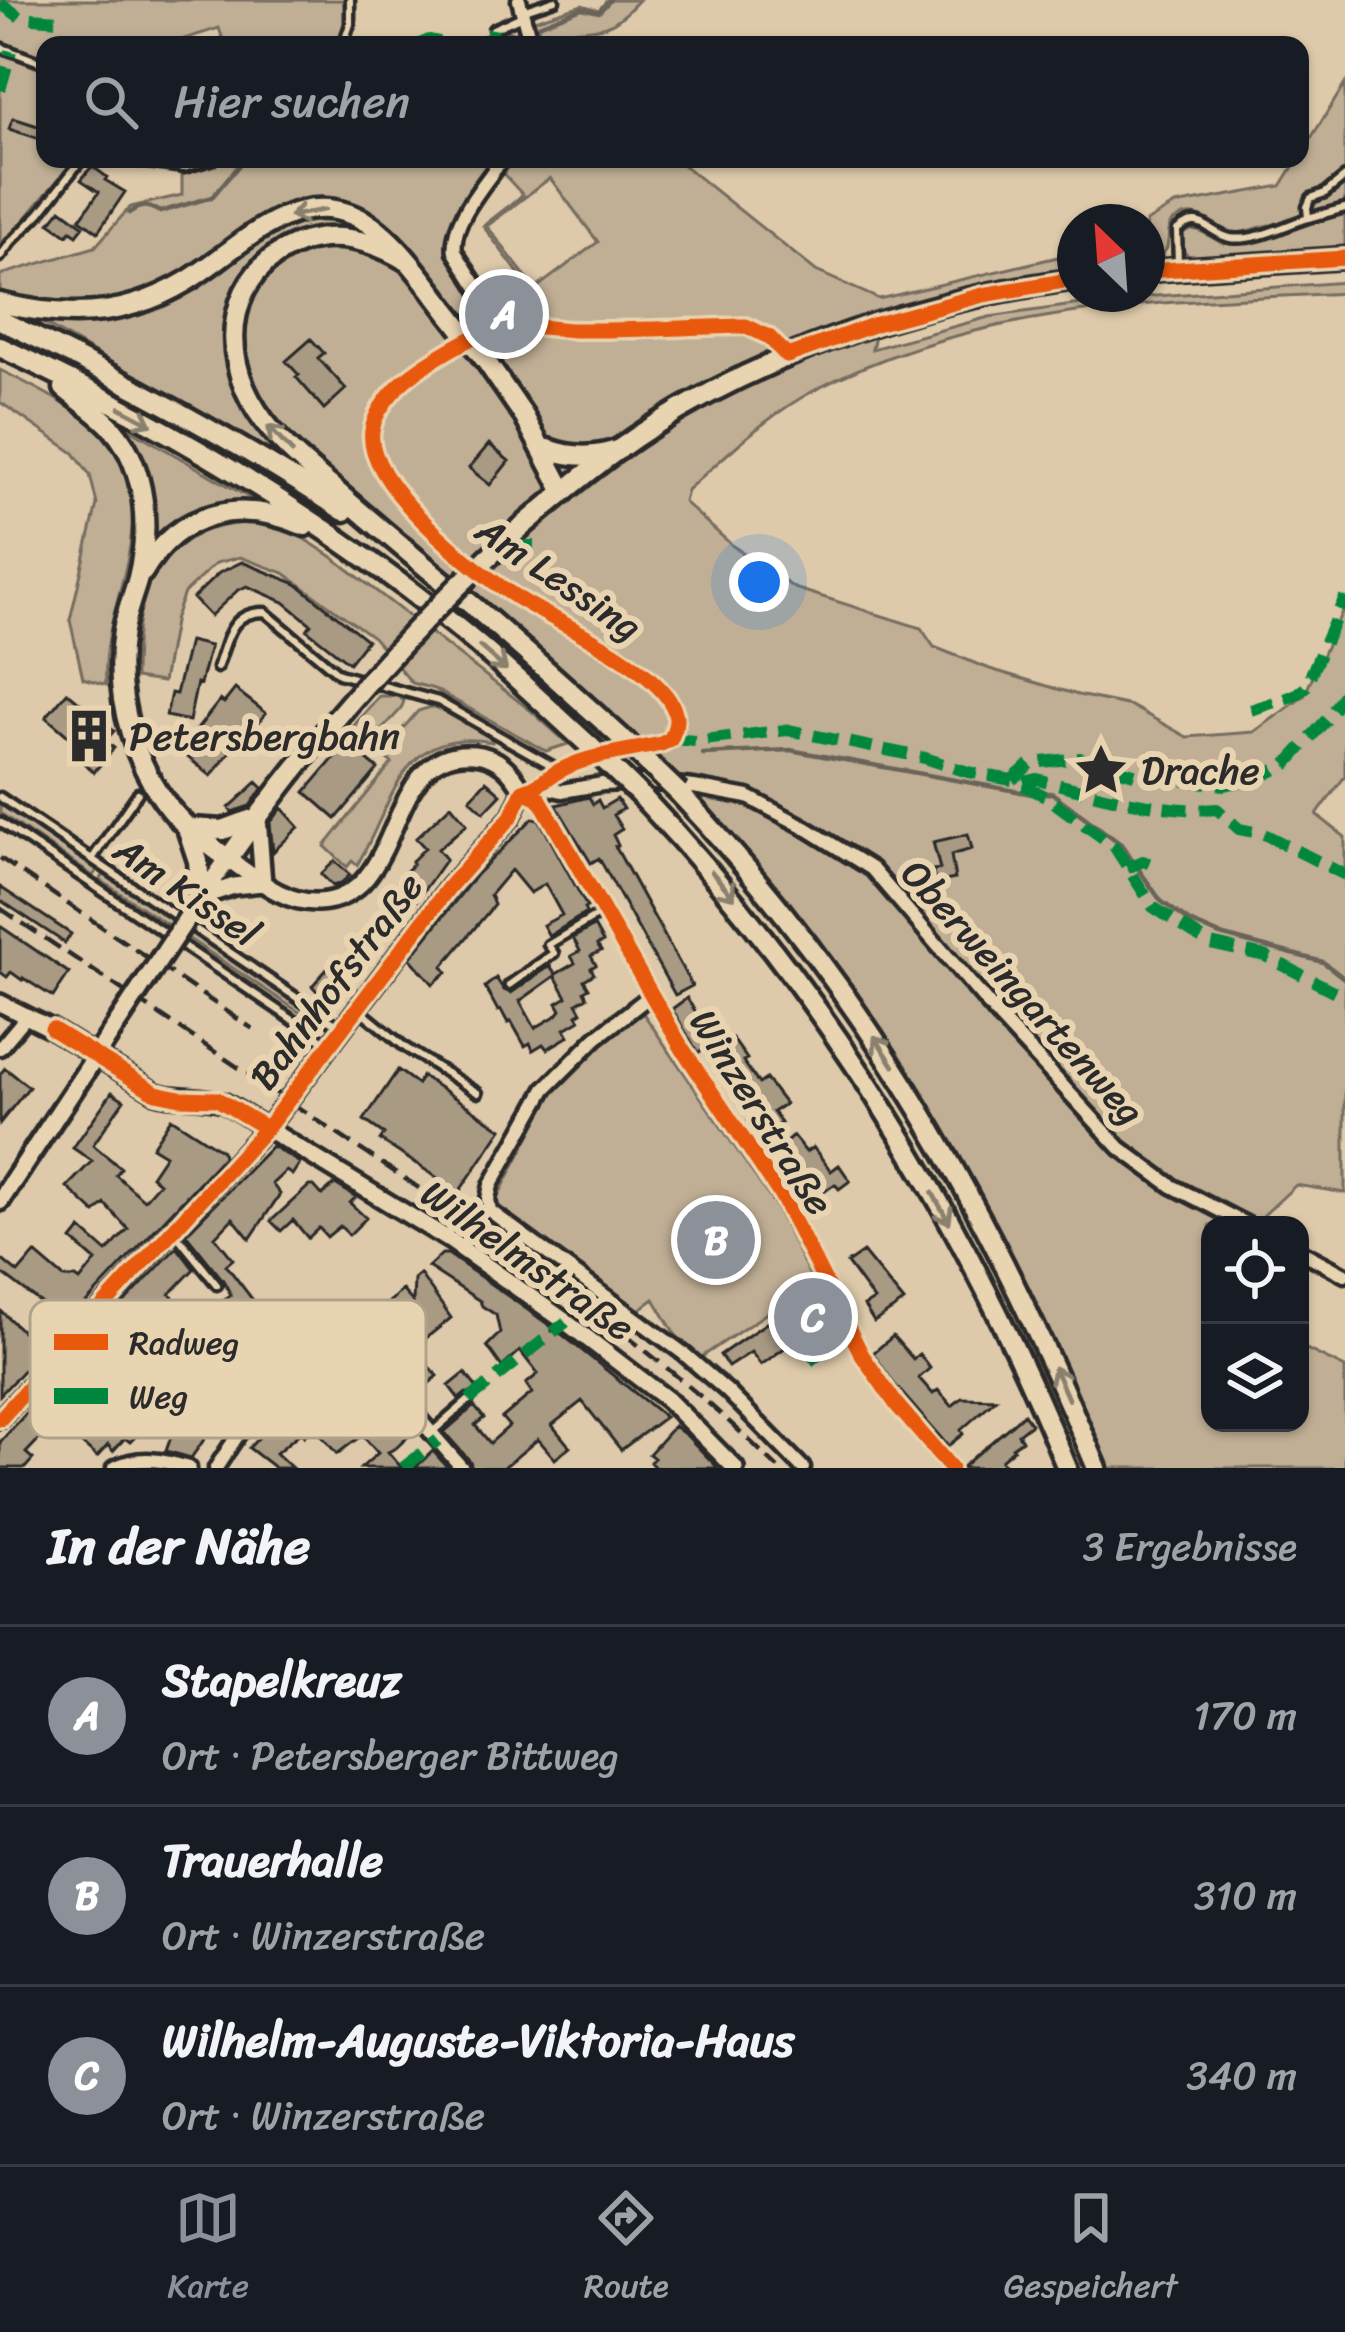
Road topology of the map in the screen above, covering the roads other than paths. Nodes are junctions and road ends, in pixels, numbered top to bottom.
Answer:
1 (350, 0) edge
2 (555, 0) edge
3 (522, 12) edge
4 (493, 28) dead end
5 (346, 36) edge
6 (0, 47) edge
7 (36, 61) edge
8 (74, 168) edge
9 (496, 168) edge
10 (1345, 177) edge
11 (1345, 208) edge
12 (1308, 218) junction
13 (0, 257) edge
14 (1345, 257) edge
15 (405, 260) junction
16 (1178, 268) junction
17 (1165, 269) edge
18 (1057, 283) edge
19 (0, 303) edge
20 (0, 320) edge
21 (502, 326) junction
22 (0, 347) edge
23 (787, 356) junction
24 (32, 362) junction
25 (542, 442) junction
26 (620, 449) junction
27 (564, 492) junction
28 (346, 544) junction
29 (398, 546) junction
30 (137, 581) junction
31 (217, 668) dead end
32 (559, 770) junction
33 (540, 786) junction
34 (523, 791) junction
35 (138, 793) dead end
36 (0, 797) edge
37 (258, 817) junction
38 (0, 821) edge
39 (186, 826) junction
40 (92, 859) junction
41 (228, 859) junction
42 (262, 883) junction
43 (201, 897) junction
44 (604, 911) junction
45 (509, 985) dead end
46 (651, 995) junction
47 (0, 1003) edge
48 (358, 1008) junction
49 (26, 1017) junction
50 (343, 1029) junction
51 (330, 1046) junction
52 (0, 1048) edge
53 (478, 1093) dead end
54 (269, 1125) junction
55 (0, 1201) edge
56 (1230, 1216) edge
57 (172, 1231) junction
58 (1309, 1256) edge
59 (1345, 1275) edge
60 (217, 1285) dead end
61 (109, 1300) edge
62 (30, 1386) edge
63 (469, 1400) dead end
64 (0, 1419) edge
65 (426, 1427) edge
66 (431, 1433) junction
67 (235, 1438) edge
68 (114, 1468) edge
69 (189, 1468) edge
70 (215, 1468) edge
71 (462, 1468) edge
72 (735, 1468) edge
73 (803, 1468) edge
74 (951, 1468) edge
75 (1067, 1468) edge
76 (1097, 1468) edge

1 - 5 lane
2 - 3 lane
3 - 4 lane
6 - 7 lane
8 - 13 lane
9 - 21 street
10 - 12 lane
11 - 12 lane
12 - 16 lane
14 - 16 main road
15 -> 19 main road
15 - 25 main road, bridge
29 -> 15 main road
16 - 17 main road
18 - 23 main road
20 - 29 main road
21 - 23 street, Am Lessing
21 - 32 street, Am Lessing
22 - 24 main road
23 - 26 main road
24 -> 28 main road
24 - 30 main road
25 - 26 main road
25 - 27 main road
26 - 27 main road
27 - 37 main road, bridge
28 - 30 main road
28 -> 75 main road, bridge
76 -> 29 main road, bridge
30 - 39 main road
31 - 32 lane
32 - 33 street, Am Lessing
33 - 34 street, Am Lessing
33 - 56 street, Oberweingartenweg
34 - 42 street, Winzerstraße
34 - 44 street, Winzerstraße
34 - 48 street, Bahnhofstraße
35 - 40 lane
36 - 40 lane, Am Kissel
37 - 39 main road
37 - 41 main road
37 - 42 street
38 - 51 lane
39 - 41 main road
39 - 43 main road
40 - 50 lane, Am Kissel
41 - 42 street, Winzerstraße
41 - 43 main road
42 - 43 street
43 - 55 main road, bridge
44 - 45 lane
44 - 46 street, Winzerstraße
46 - 73 street
46 - 74 street, Winzerstraße
47 - 49 street, Wilhelmstraße
48 - 50 street, Bahnhofstraße
48 - 53 lane
49 - 52 street
49 - 54 street, Wilhelmstraße
50 - 51 street, Bahnhofstraße
51 - 54 street, Bahnhofstraße
54 - 57 street, Bahnhofstraße
54 - 72 street, Wilhelmstraße
57 - 60 lane
57 - 61 street, Bahnhofstraße
58 - 59 street
62 - 64 street, Bahnhofstraße
63 - 66 lane
65 - 66 street
66 - 71 street
67 - 70 street
68 - 69 street

